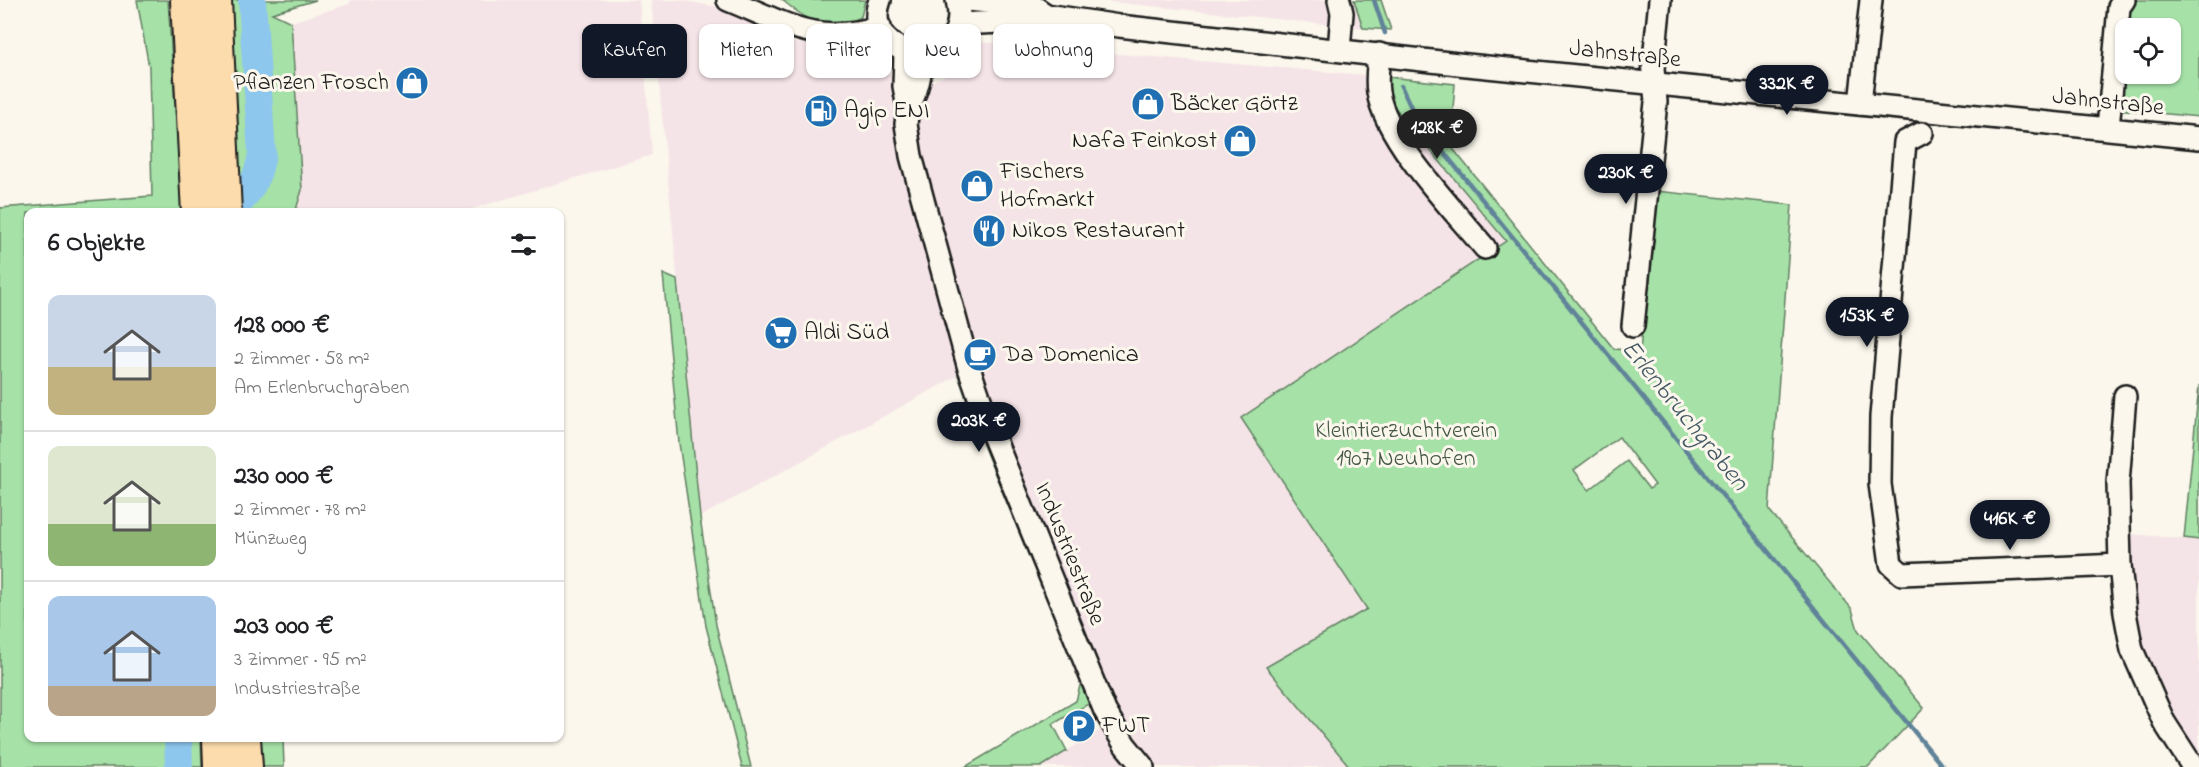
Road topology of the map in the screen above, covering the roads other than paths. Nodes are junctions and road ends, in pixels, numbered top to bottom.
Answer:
1 (187, 0) edge
2 (215, 0) edge
3 (728, 0) edge
4 (880, 0) edge
5 (957, 0) edge
6 (967, 0) edge
7 (1338, 0) edge
8 (1660, 0) edge
9 (1871, 0) edge
10 (2124, 0) edge
11 (1046, 15) junction
12 (879, 24) edge
13 (958, 24) joint
14 (806, 31) edge
15 (1339, 50) junction
16 (1379, 54) junction
17 (920, 78) edge
18 (1654, 84) junction
19 (1860, 104) junction
20 (2108, 128) junction
21 (1922, 133) dead end
22 (2199, 138) edge
23 (215, 208) edge
24 (1485, 248) dead end
25 (1632, 326) dead end
26 (2125, 396) dead end
27 (2120, 565) junction
28 (219, 742) edge
29 (244, 742) edge
30 (220, 767) edge
31 (246, 767) edge
32 (1143, 767) edge
33 (2193, 767) edge

1 - 23 highway
2 - 23 highway
3 - 14 street
4 - 12 street
5 - 13 street
6 - 11 street, Jahnstraße
7 - 15 street
8 - 18 street
9 - 19 street
10 - 20 street
11 - 13 street, Jahnstraße
11 - 15 street, Jahnstraße
15 - 16 street, Jahnstraße
16 - 18 street, Jahnstraße
16 - 24 street
17 - 32 street, Industriestraße
18 - 19 street, Jahnstraße
18 - 25 street
19 - 20 street, Jahnstraße
20 - 22 street, Jahnstraße
21 - 27 street
26 - 27 street
27 - 33 street
28 - 30 highway
29 - 31 highway

